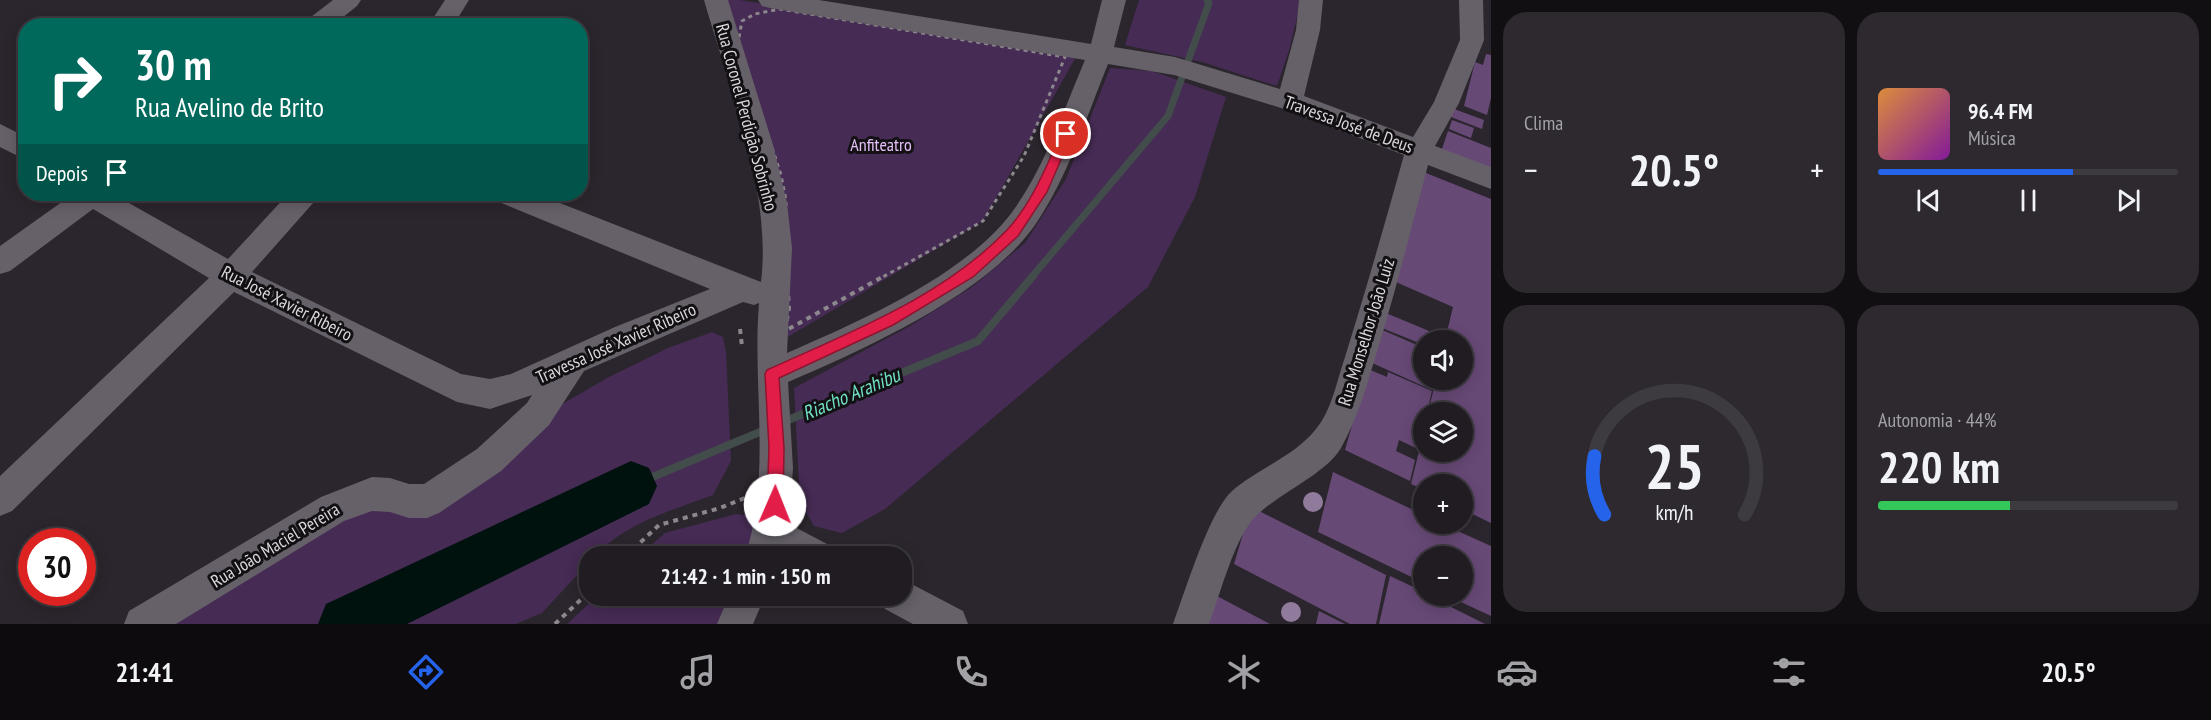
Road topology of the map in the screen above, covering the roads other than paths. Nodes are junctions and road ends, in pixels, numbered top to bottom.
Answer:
1 (349, 0) edge
2 (458, 0) edge
3 (716, 0) edge
4 (770, 0) edge
5 (1114, 0) edge
6 (1311, 0) edge
7 (1471, 0) edge
8 (325, 18) edge
9 (446, 18) edge
10 (1100, 53) junction
11 (1290, 101) junction
12 (0, 134) edge
13 (18, 145) edge
14 (1419, 150) junction
15 (1491, 178) edge
16 (83, 201) edge
17 (104, 201) edge
18 (298, 201) edge
19 (526, 201) edge
20 (0, 262) edge
21 (231, 276) junction
22 (742, 289) junction
23 (774, 296) junction
24 (573, 361) junction
25 (772, 374) junction
26 (490, 394) joint
27 (0, 499) edge
28 (767, 545) edge
29 (912, 604) edge
30 (743, 606) edge
31 (142, 624) edge
32 (735, 624) edge
33 (950, 624) edge
34 (1191, 624) edge

1 - 8 street
2 - 9 street
3 - 23 street, Rua Coronel Perdigão Sobrinho
4 - 10 street, Travessa José de Deus
5 - 10 street
6 - 11 street
7 - 14 street, Rua Monselhor João Luiz
10 - 11 street, Travessa José de Deus
10 - 25 street
11 - 14 street, Travessa José de Deus
12 - 13 street
14 - 15 street, Travessa José de Deus
14 - 34 street, Rua Monselhor João Luiz
16 - 20 street
17 - 21 street, Rua José Xavier Ribeiro
18 - 21 street
19 - 22 street
21 - 26 street, Rua José Xavier Ribeiro
21 - 27 street
22 - 23 street
22 - 24 street, Travessa José Xavier Ribeiro
23 - 25 street, Rua Coronel Perdigão Sobrinho
24 - 26 street, Travessa José Xavier Ribeiro
24 - 31 street, Rua João Maciel Pereira
25 - 28 street, Rua Coronel Perdigão Sobrinho
29 - 33 street
30 - 32 street

